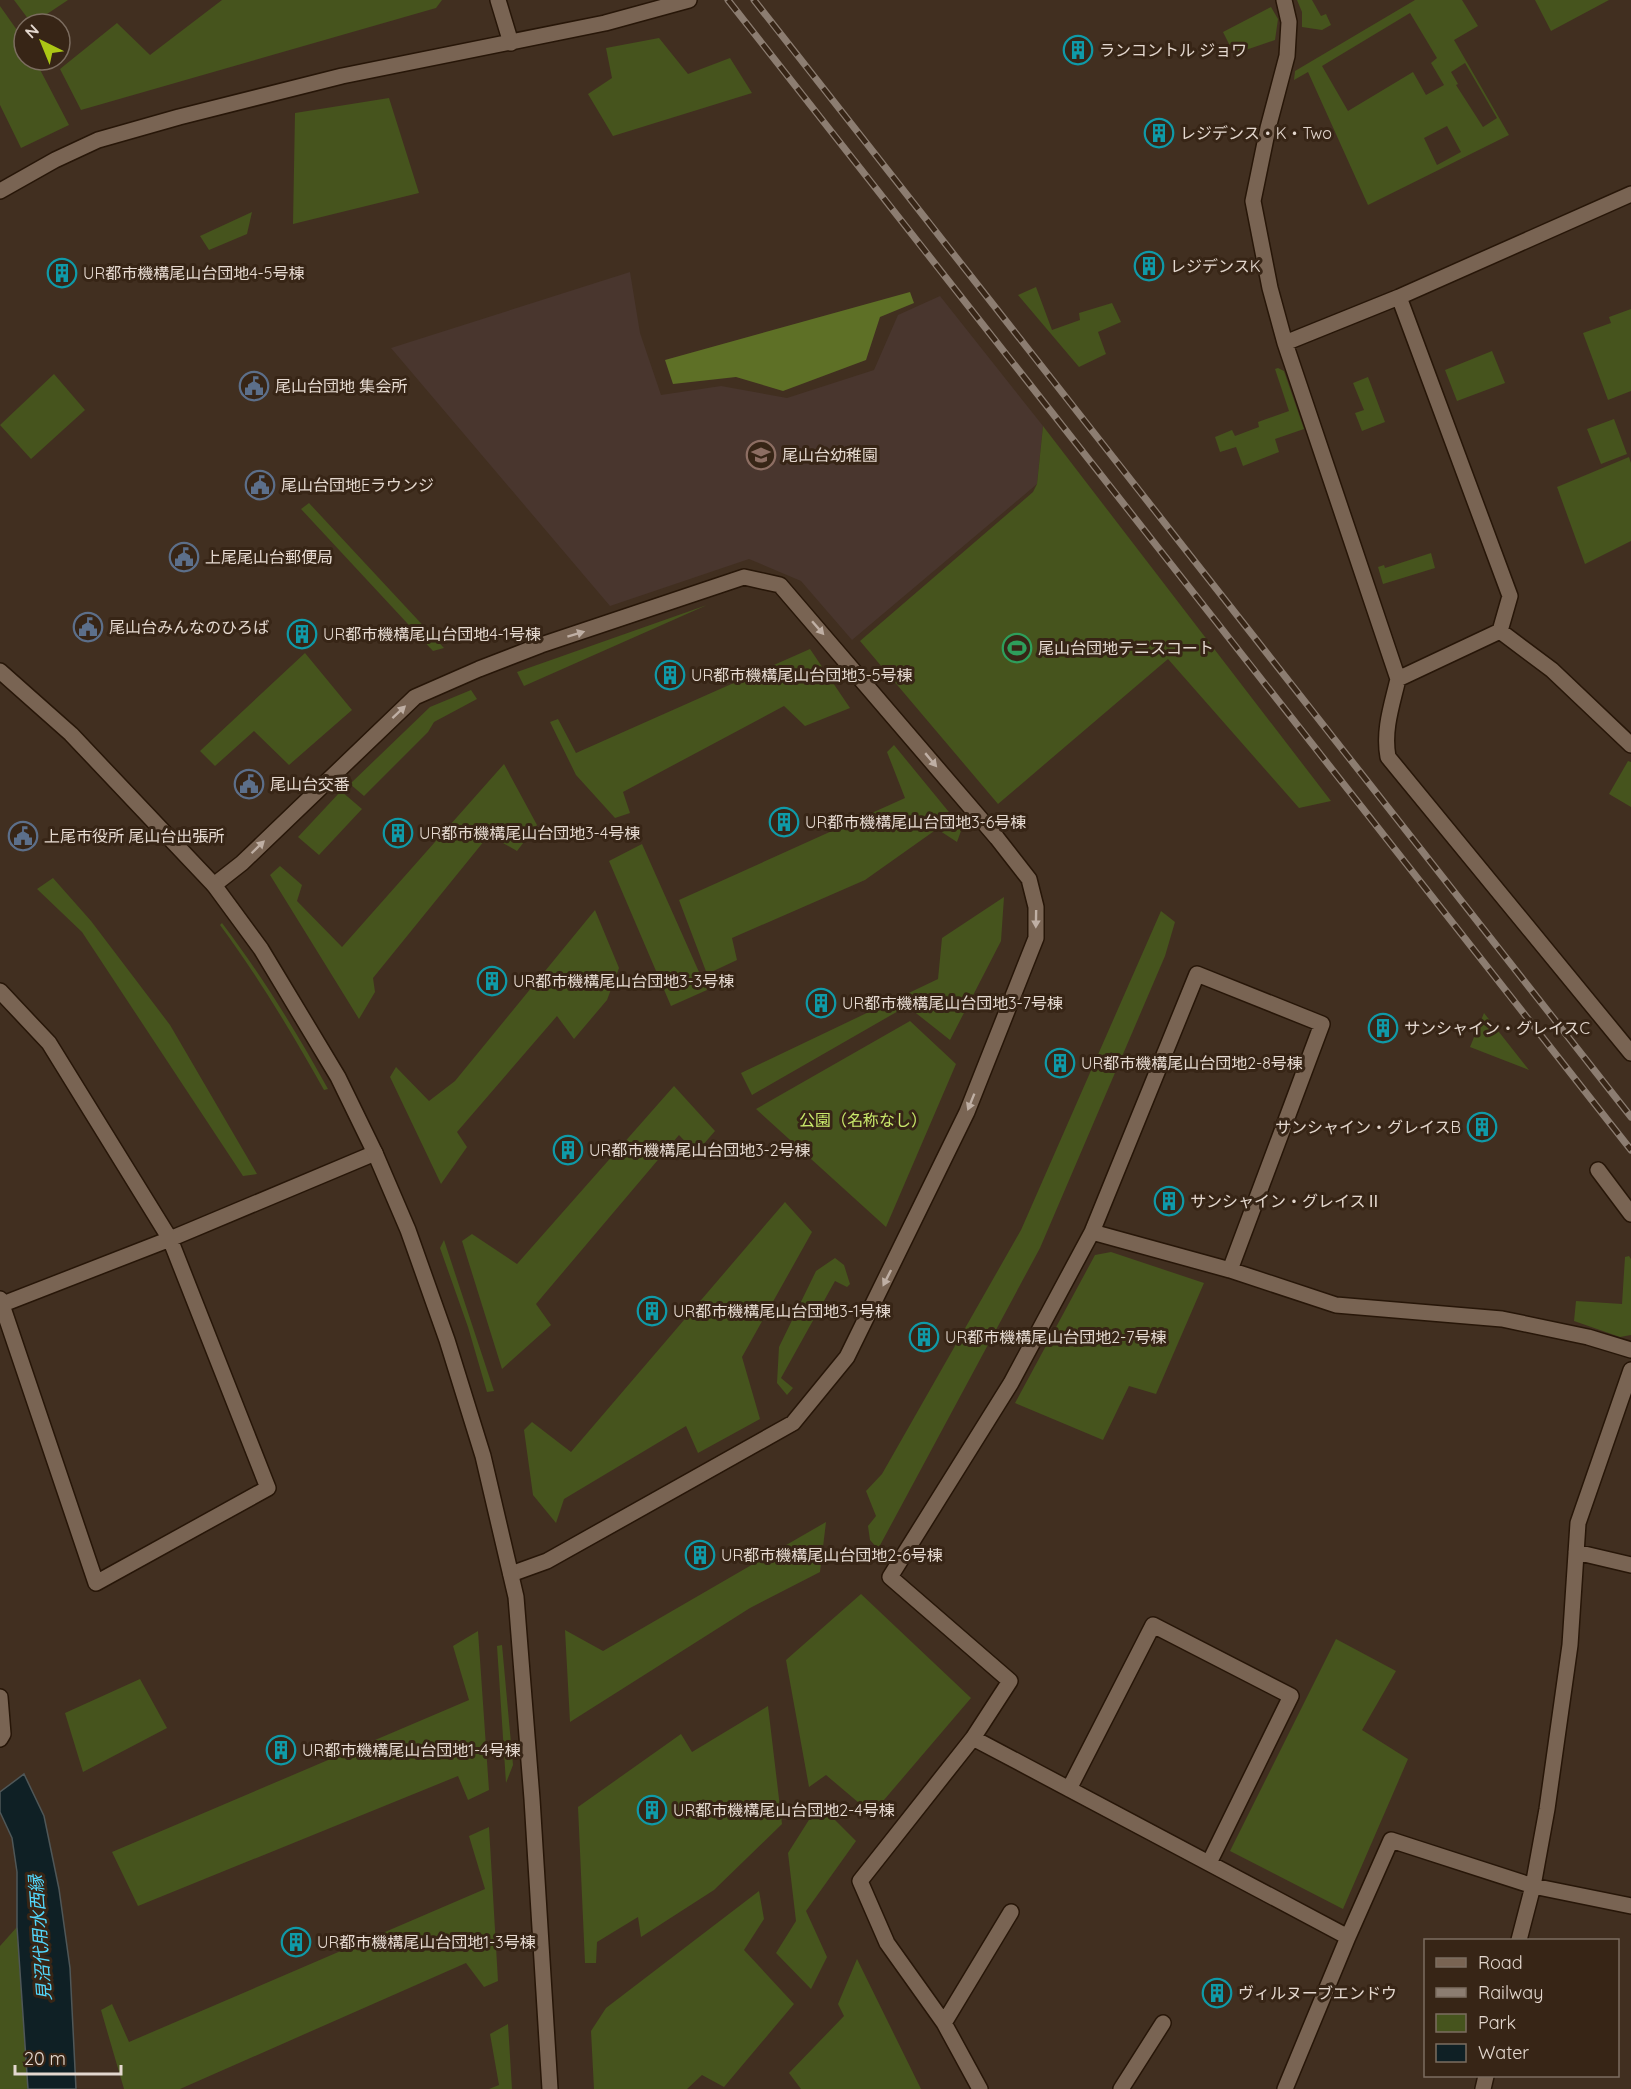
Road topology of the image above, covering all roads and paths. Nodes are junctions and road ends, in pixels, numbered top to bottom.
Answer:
1 (498, 0) edge
2 (689, 0) edge
3 (1284, 0) edge
4 (511, 43) junction
5 (0, 191) edge
6 (1631, 194) edge
7 (1399, 297) junction
8 (1285, 342) junction
9 (1500, 631) junction
10 (0, 671) edge
11 (1398, 679) junction
12 (1631, 745) edge
13 (214, 885) junction
14 (0, 991) edge
15 (1631, 1053) edge
16 (375, 1153) junction
17 (1598, 1170) dead end
18 (1631, 1214) edge
19 (1092, 1232) junction
20 (170, 1239) junction
21 (1230, 1269) junction
22 (1, 1302) edge
23 (1631, 1350) edge
24 (1631, 1370) edge
25 (1576, 1552) junction
26 (1631, 1565) edge
27 (511, 1574) junction
28 (0, 1697) edge
29 (973, 1738) junction
30 (0, 1739) edge
31 (1069, 1788) junction
32 (1209, 1863) junction
33 (1533, 1886) junction
34 (1631, 1906) edge
35 (1011, 1912) dead end
36 (1348, 1937) junction
37 (1520, 1939) edge
38 (944, 2023) junction
39 (1163, 2023) dead end
40 (550, 2089) edge
41 (980, 2089) edge
42 (1121, 2089) edge
43 (1285, 2089) edge

1 - 4 street
2 - 4 street
3 - 8 street
4 - 5 street
6 - 7 street
7 - 8 street
7 - 9 street
8 - 11 street
9 - 11 street
9 - 12 street
10 - 13 street
11 - 15 street
13 - 16 street
13 -> 27 street
14 - 20 street
16 - 20 street
16 - 27 street
17 - 18 street
19 - 21 street
19 - 21 street
19 - 29 street
20 - 22 street
20 - 22 street
21 - 23 street
24 - 25 street
25 - 26 street
25 - 33 street
27 - 40 street
28 - 30 street
29 - 31 street
29 - 38 street
31 - 32 street
31 - 32 street
32 - 36 street
33 - 34 street
33 - 36 street
33 - 37 street
35 - 38 street
36 - 43 street
38 - 41 street
39 - 42 street

